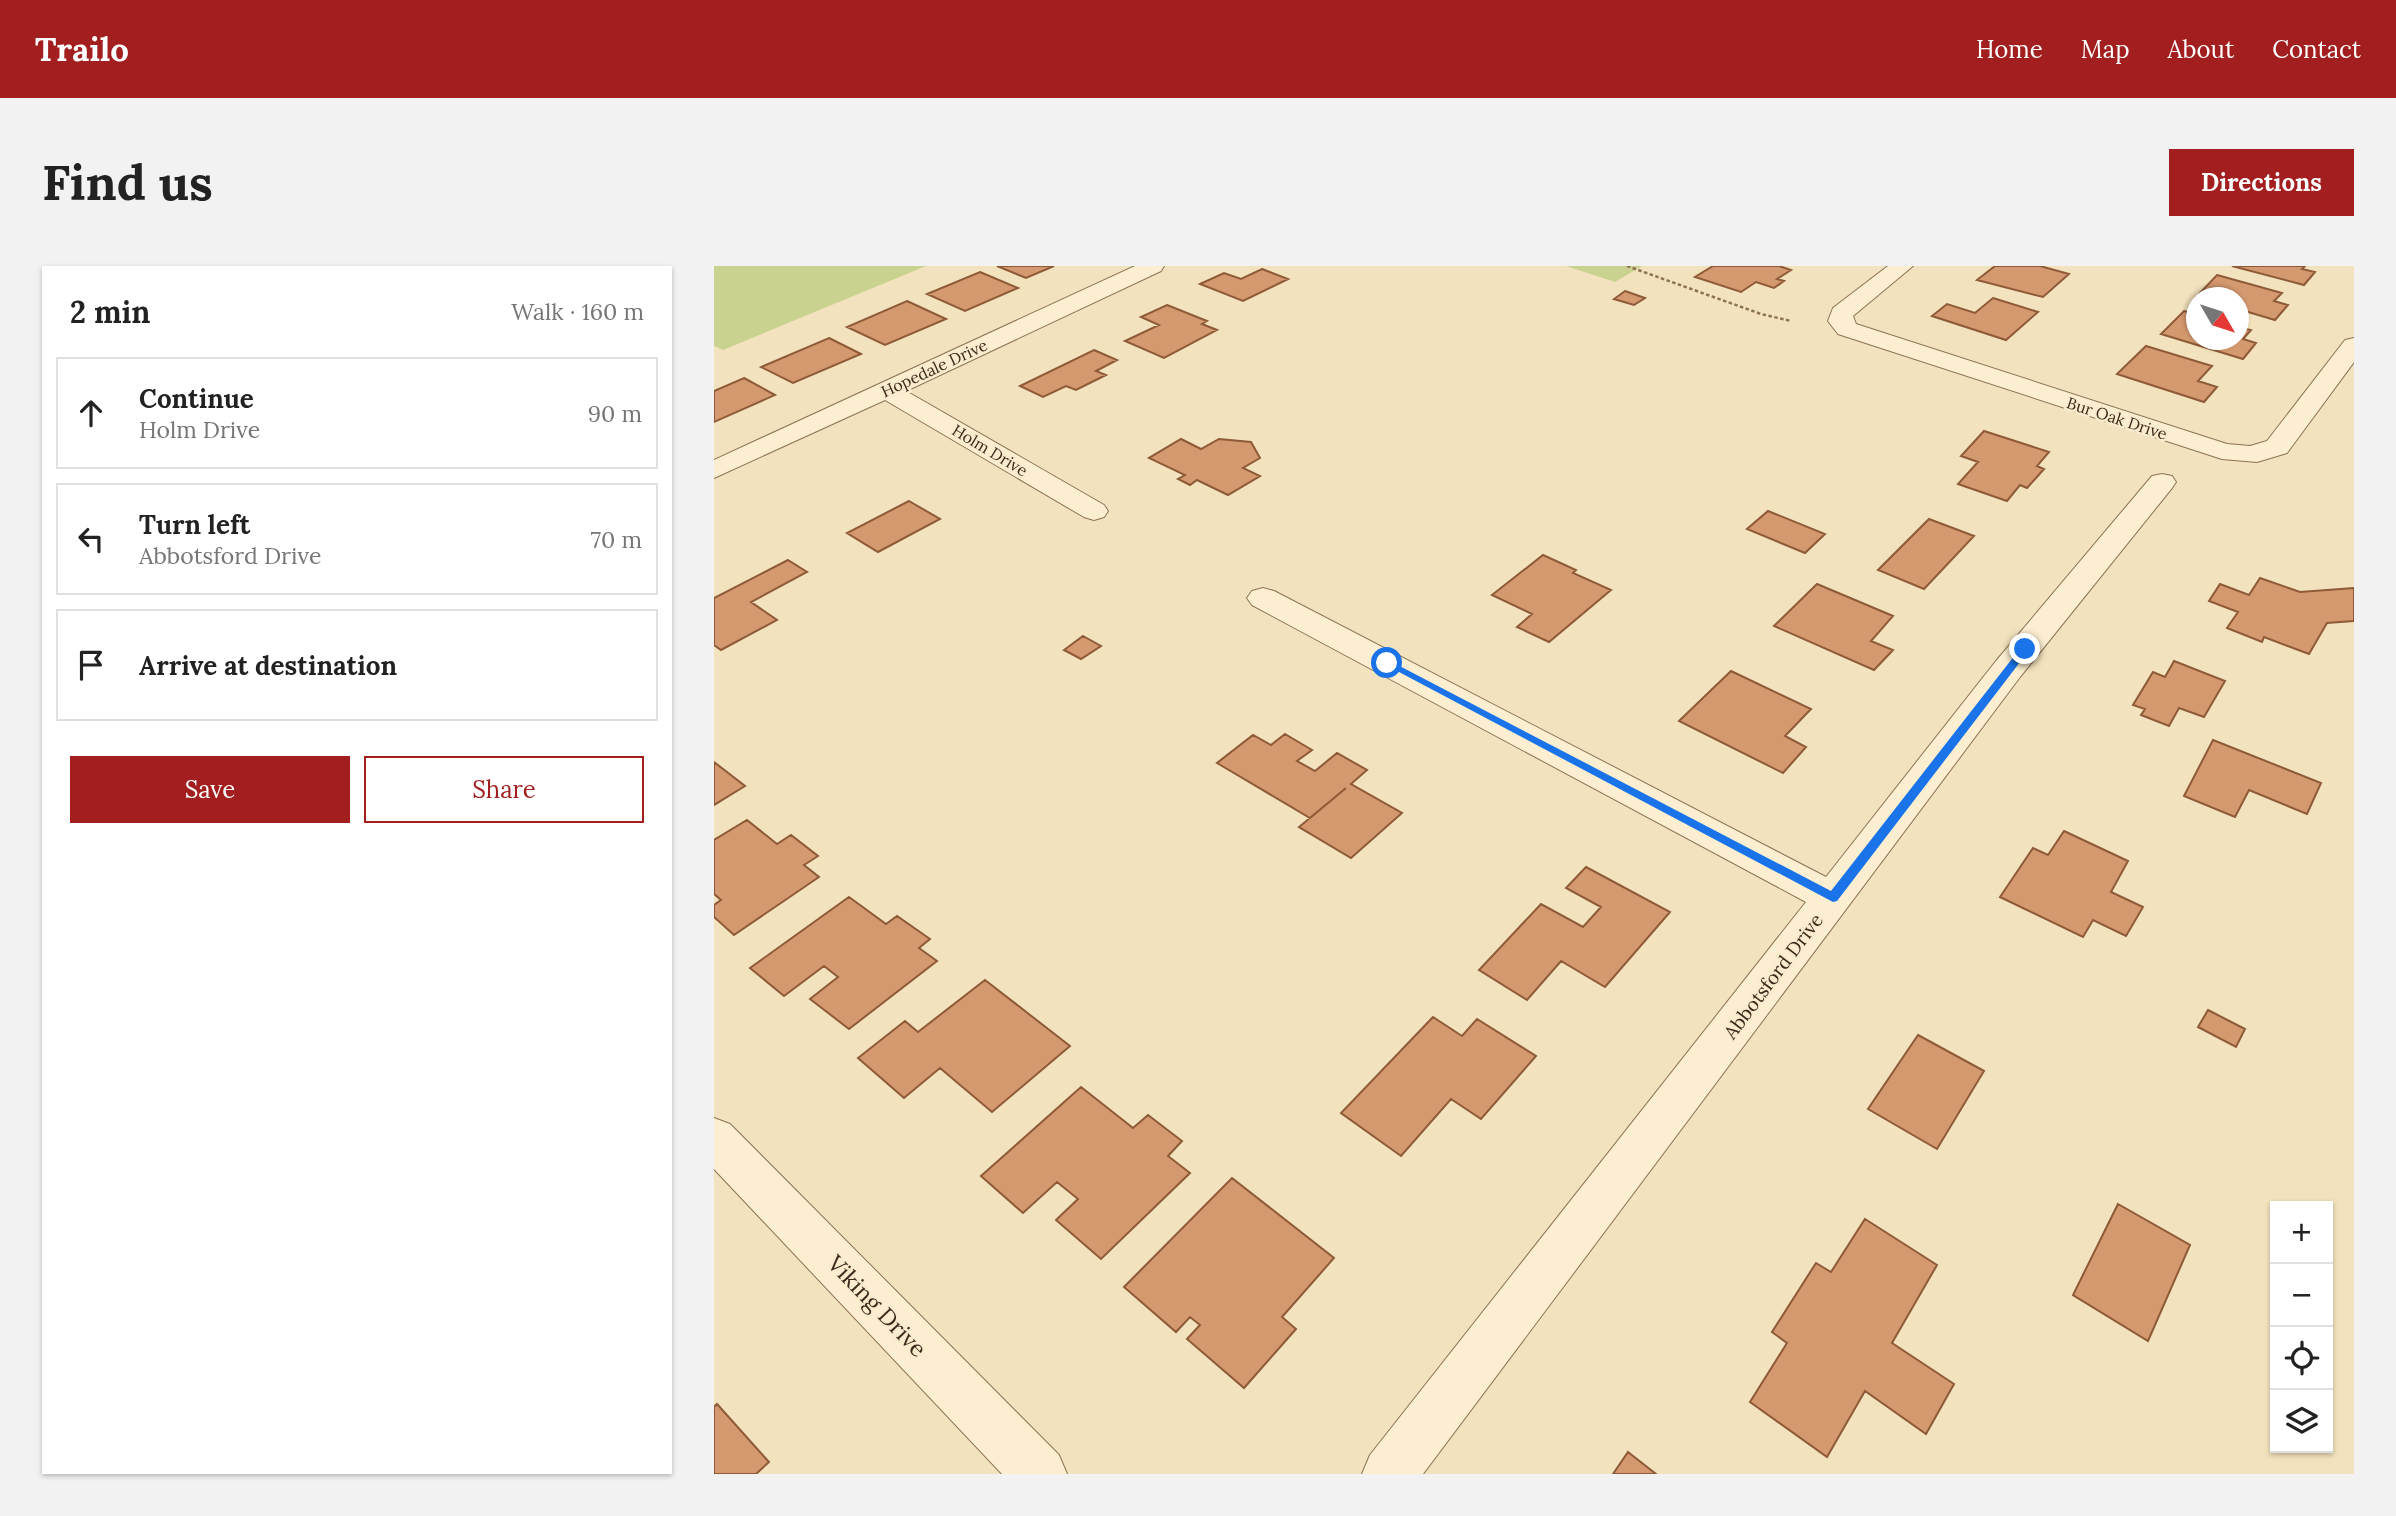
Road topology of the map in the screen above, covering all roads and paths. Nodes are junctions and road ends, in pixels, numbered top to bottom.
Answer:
1 (1153, 266) edge
2 (1627, 266) edge
3 (1902, 266) edge
4 (1791, 321) dead end
5 (2354, 345) edge
6 (886, 390) junction
7 (714, 470) edge
8 (2162, 482) dead end
9 (1094, 512) dead end
10 (1263, 598) dead end
11 (1833, 898) junction
12 (714, 1138) edge
13 (1040, 1474) edge
14 (1389, 1474) edge

1 - 6 street, Hopedale Drive
2 - 4 path
3 - 5 street, Bur Oak Drive
6 - 7 street, Hopedale Drive
6 - 9 street, Holm Drive
8 - 11 street, Abbotsford Drive
10 - 11 street
11 - 14 street, Abbotsford Drive
12 - 13 street, Viking Drive

